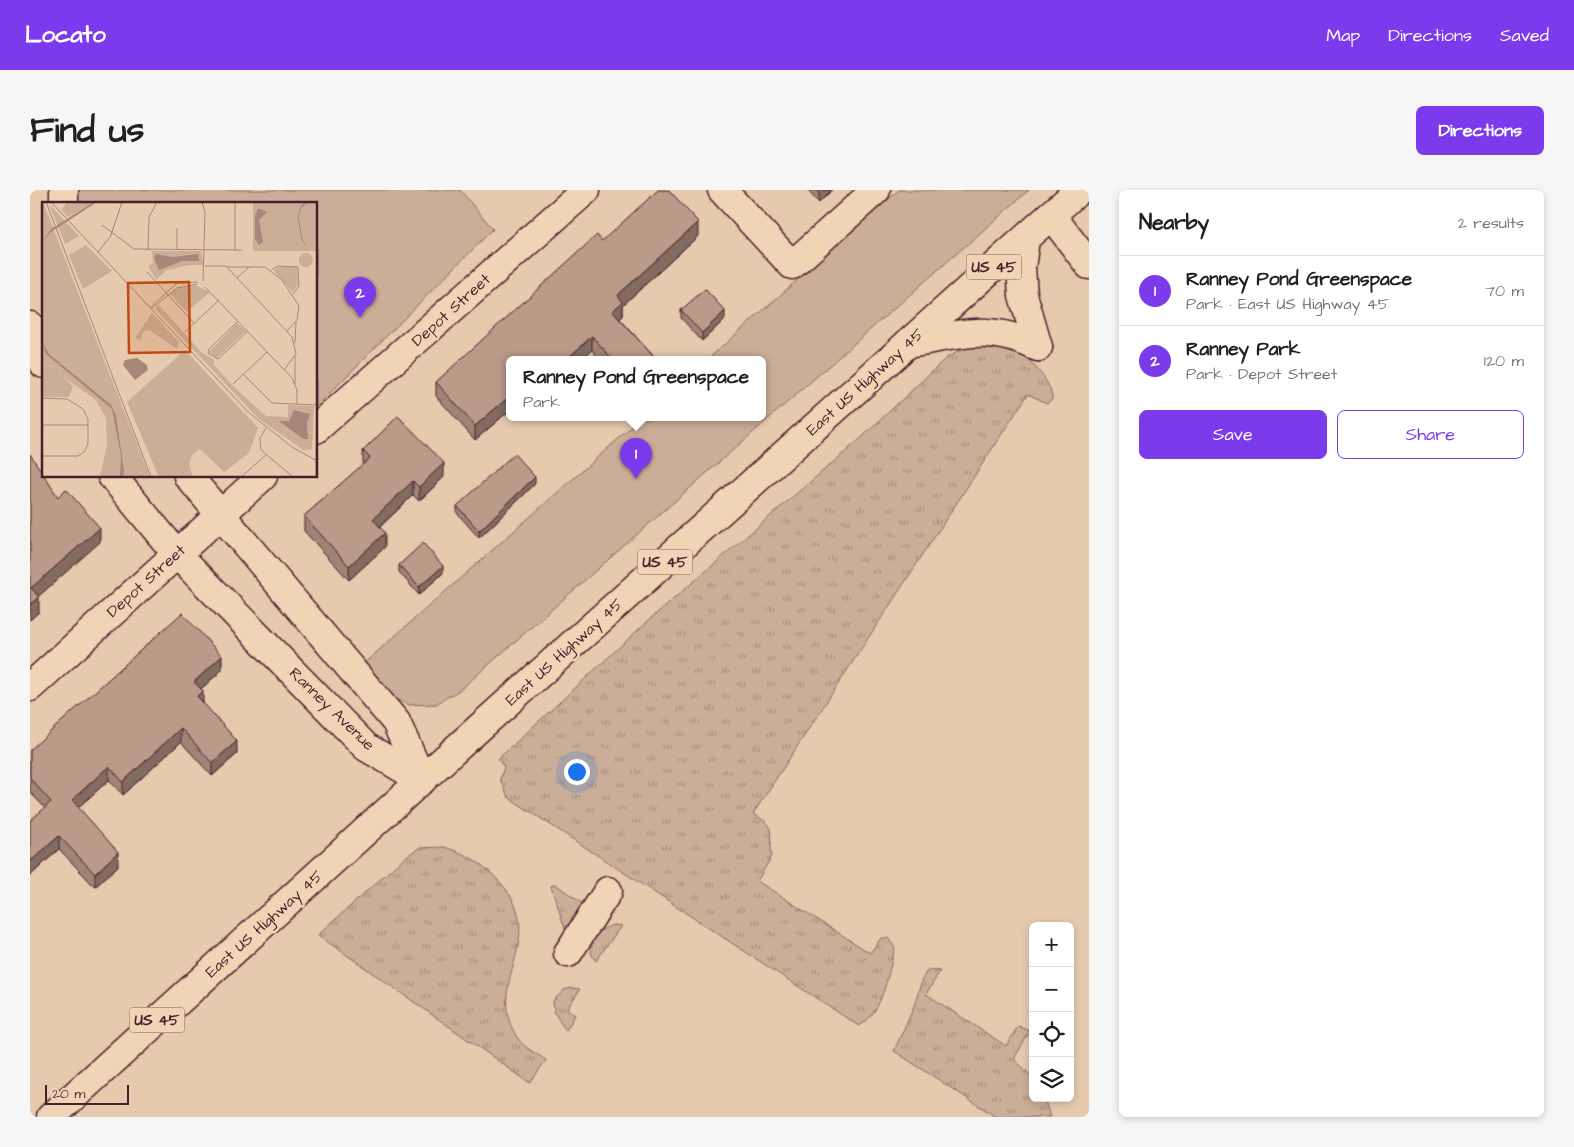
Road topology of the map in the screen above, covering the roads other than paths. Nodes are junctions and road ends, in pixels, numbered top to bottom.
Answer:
1 (586, 190) edge
2 (722, 190) edge
3 (876, 190) edge
4 (1079, 190) edge
5 (1051, 215) junction
6 (1025, 239) junction
7 (1089, 265) edge
8 (30, 326) edge
9 (908, 343) junction
10 (42, 359) edge
11 (318, 427) edge
12 (114, 478) edge
13 (190, 478) edge
14 (261, 478) edge
15 (221, 514) junction
16 (176, 553) junction
17 (30, 687) edge
18 (422, 780) junction
19 (608, 892) dead end
20 (568, 953) dead end
21 (51, 1117) edge

1 - 11 street, Depot Street
2 - 3 street
4 - 5 street, East US Highway 45 / US 45
5 - 6 street, East US Highway 45 / US 45
5 - 7 street
6 - 9 street, East US Highway 45 / US 45
6 - 9 street
8 - 10 street
9 - 18 street, East US Highway 45 / US 45
12 - 16 street, Ranney Avenue
13 - 15 street, Ranney Avenue
14 - 15 street, Depot Street
15 - 16 street, Depot Street
15 - 18 street, Ranney Avenue
16 - 17 street, Depot Street
16 - 18 street, Ranney Avenue
18 - 21 street, East US Highway 45 / US 45
19 - 20 street

